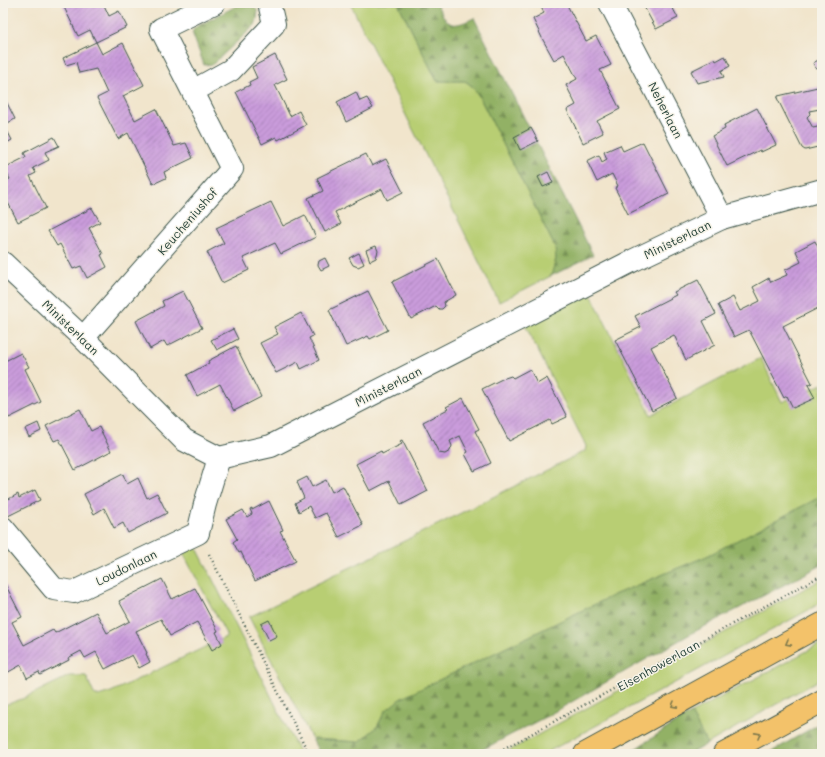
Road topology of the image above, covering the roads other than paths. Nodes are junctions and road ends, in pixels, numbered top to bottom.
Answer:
1 (214, 3) edge
2 (270, 3) edge
3 (610, 3) edge
4 (193, 91) junction
5 (822, 190) edge
6 (722, 218) junction
7 (3, 263) edge
8 (83, 338) junction
9 (219, 458) junction
10 (3, 528) edge
11 (822, 624) edge
12 (822, 701) edge
13 (584, 754) edge
14 (724, 754) edge

1 - 4 street, Keucheniushof
2 - 4 street
3 - 6 street, Neherlaan
4 - 8 street, Keucheniushof
5 - 6 street, Ministerlaan
6 - 9 street, Ministerlaan
7 - 8 street, Ministerlaan
8 - 9 street, Ministerlaan
9 - 10 street, Loudonlaan
11 -> 13 main road
14 -> 12 main road

